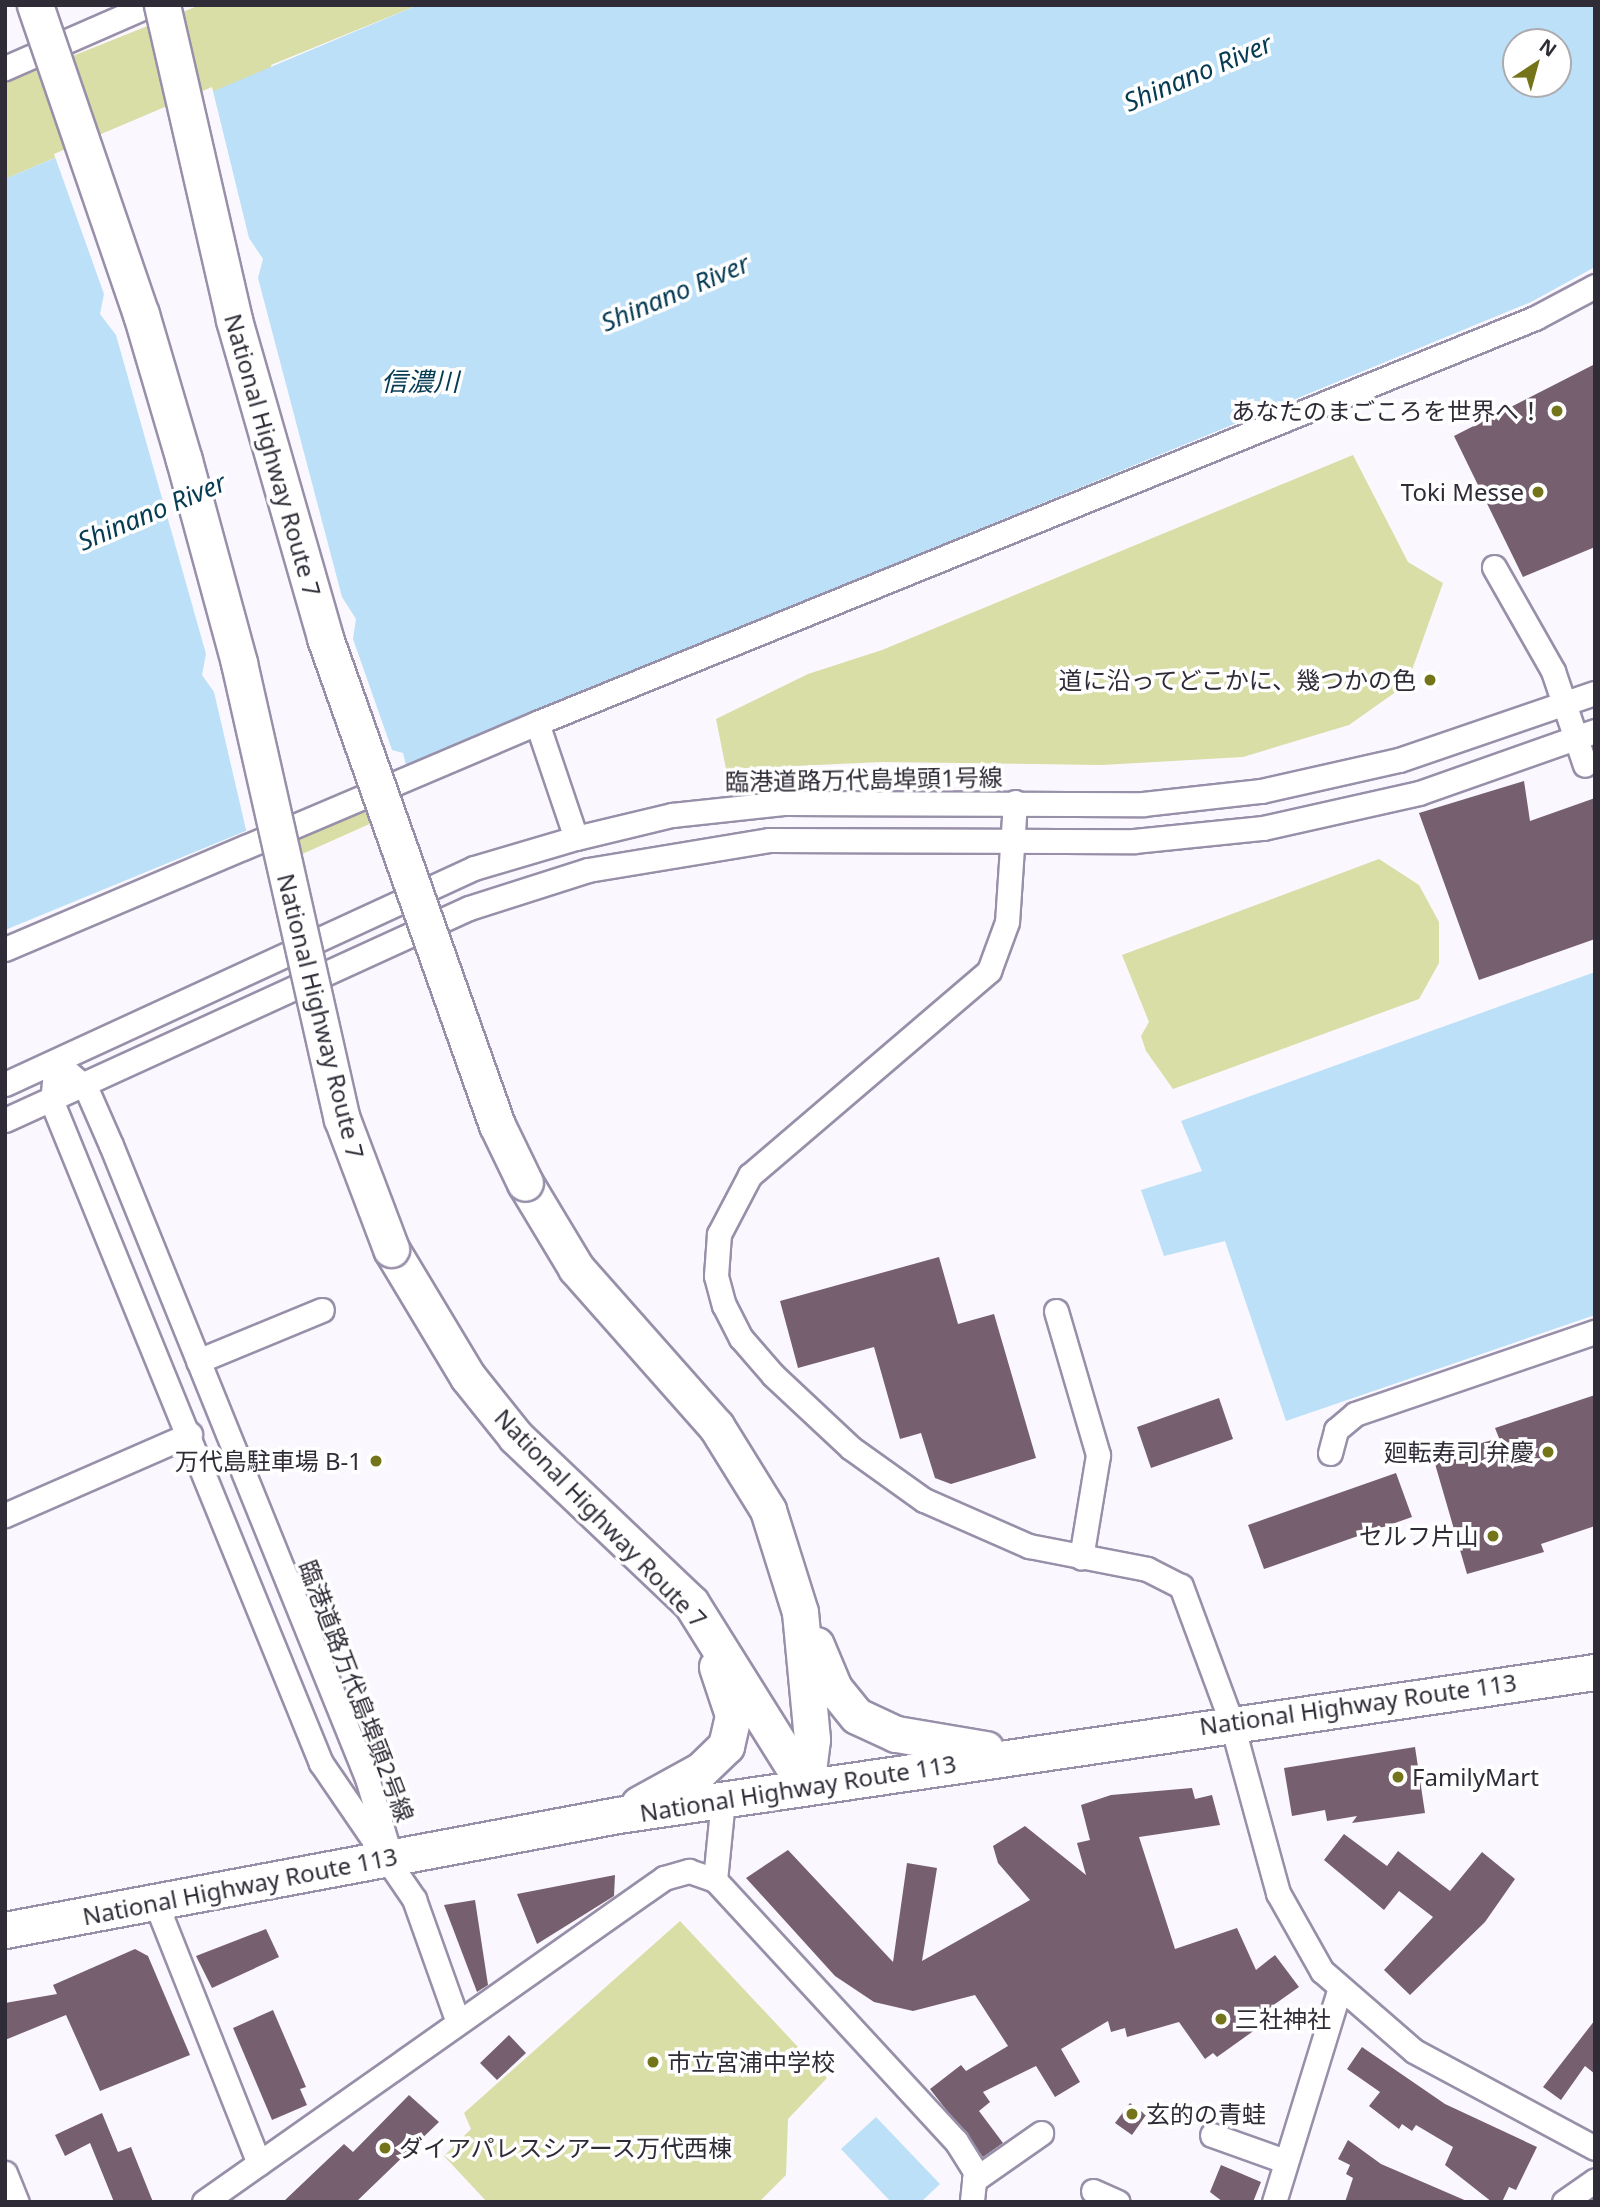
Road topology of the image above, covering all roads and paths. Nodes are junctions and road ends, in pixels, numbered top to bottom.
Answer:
1 (35, 5) edge
2 (149, 5) edge
3 (162, 5) edge
4 (5, 68) edge
5 (1595, 286) edge
6 (1494, 567) dead end
7 (1595, 693) edge
8 (1565, 705) junction
9 (537, 723) junction
10 (1585, 734) edge
11 (1585, 765) dead end
12 (1015, 802) junction
13 (576, 838) junction
14 (1012, 840) junction
15 (5, 949) edge
16 (55, 1062) junction
17 (5, 1084) edge
18 (86, 1088) junction
19 (52, 1102) junction
20 (5, 1121) edge
21 (322, 1310) dead end
22 (1056, 1311) dead end
23 (1595, 1332) edge
24 (198, 1361) junction
25 (190, 1434) junction
26 (1330, 1453) dead end
27 (5, 1515) edge
28 (1081, 1558) junction
29 (788, 1559) junction
30 (691, 1604) junction
31 (1595, 1672) edge
32 (1231, 1721) junction
33 (1021, 1754) junction
34 (806, 1787) junction
35 (723, 1800) junction
36 (618, 1815) junction
37 (390, 1856) junction
38 (715, 1880) junction
39 (157, 1906) junction
40 (5, 1930) edge
41 (1339, 1991) junction
42 (457, 2020) junction
43 (1041, 2133) dead end
44 (1212, 2135) dead end
45 (1595, 2148) edge
46 (1286, 2161) junction
47 (259, 2163) junction
48 (1595, 2180) edge
49 (973, 2191) edge
50 (1093, 2191) dead end
51 (204, 2202) edge
52 (1118, 2202) edge
53 (1274, 2202) edge
54 (1564, 2202) edge

1 - 30 highway, National Highway Route 7, bridge
2 - 4 street
3 - 29 highway, National Highway Route 7, bridge
5 - 9 street
6 - 8 street
7 - 8 street, 臨港道路万代島埠頭1号線
8 - 10 street
8 - 12 street, 臨港道路万代島埠頭1号線
9 - 13 street
9 - 15 street
10 - 11 street
10 - 14 street
12 - 13 street, 臨港道路万代島埠頭1号線
12 - 14 street
13 - 16 street, 臨港道路万代島埠頭1号線
14 - 18 street
14 - 28 street
16 - 17 street, 臨港道路万代島埠頭1号線
16 - 18 street, 臨港道路万代島埠頭2号線
16 - 19 street, 臨港道路万代島埠頭2号線
18 - 19 street
18 - 24 street, 臨港道路万代島埠頭2号線
19 - 20 street
19 - 25 street, 臨港道路万代島埠頭2号線
21 - 24 street
22 - 28 street
23 - 26 street
24 - 37 street, 臨港道路万代島埠頭2号線
25 - 27 street
25 - 37 street, 臨港道路万代島埠頭2号線
28 - 32 street
29 - 33 highway
29 - 34 highway, National Highway Route 7
30 - 34 highway, National Highway Route 7
30 - 36 highway
31 - 32 highway, National Highway Route 113
32 - 33 highway, National Highway Route 113
32 - 41 street
33 - 34 highway, National Highway Route 113
34 - 35 highway, National Highway Route 113
35 - 36 highway, National Highway Route 113
35 - 38 street
36 - 37 highway, National Highway Route 113
37 - 39 highway, National Highway Route 113
37 - 42 street
38 - 42 street
38 - 49 street
39 - 40 highway, National Highway Route 113
39 - 47 street
41 - 45 street
41 - 46 street
42 - 47 street
43 - 49 street
44 - 46 street
46 - 53 street
47 - 51 street
48 - 54 street
50 - 52 street

